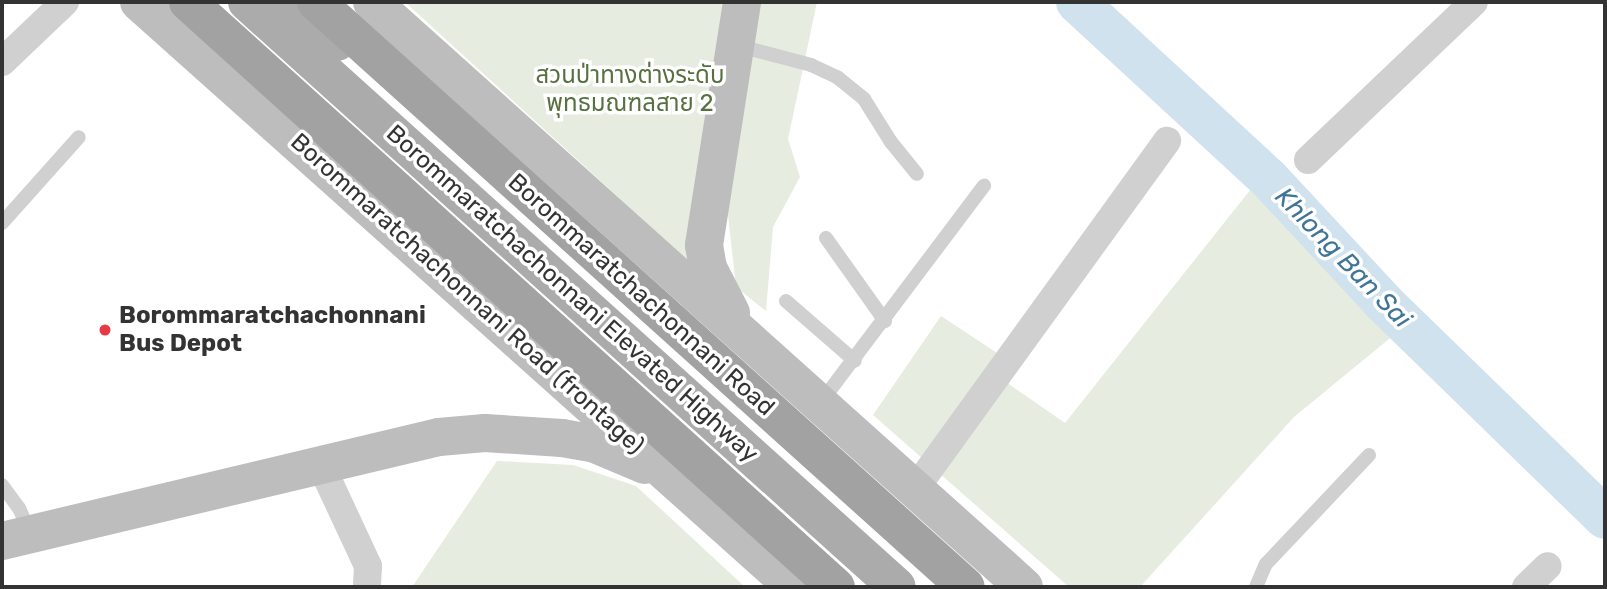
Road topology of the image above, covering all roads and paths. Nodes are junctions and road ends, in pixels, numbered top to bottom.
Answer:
1 (65, 2) edge
2 (139, 2) edge
3 (188, 2) edge
4 (247, 2) edge
5 (291, 2) edge
6 (316, 2) edge
7 (372, 2) edge
8 (742, 2) edge
9 (1474, 2) edge
10 (734, 45) junction
11 (5, 52) edge
12 (79, 137) dead end
13 (1167, 141) dead end
14 (1308, 160) dead end
15 (917, 174) dead end
16 (984, 186) dead end
17 (2, 223) edge
18 (826, 238) dead end
19 (786, 301) dead end
20 (885, 321) junction
21 (741, 332) junction
22 (855, 361) junction
23 (820, 403) junction
24 (1369, 455) dead end
25 (320, 463) junction
26 (675, 480) junction
27 (2, 485) edge
28 (915, 489) junction
29 (16, 537) edge
30 (1548, 566) dead end
31 (367, 587) edge
32 (794, 587) edge
33 (836, 587) edge
34 (897, 587) edge
35 (941, 587) edge
36 (966, 587) edge
37 (1024, 587) edge
38 (1256, 587) edge
39 (1526, 587) edge

1 - 11 street
2 - 26 main road, Borommaratchachonnani Road (frontage)
3 - 33 highway
4 - 34 main road, Borommaratchachonnani Elevated Highway
5 - 35 main road, Borommaratchachonnani Elevated Highway
6 - 36 highway, Borommaratchachonnani Road
7 - 21 main road
8 - 10 main road
9 - 14 street
10 - 15 lane
10 - 21 main road
12 - 17 lane
13 - 28 street
16 - 20 lane
18 - 20 lane
19 - 22 lane
20 - 22 lane
21 - 23 main road
22 - 23 lane
23 - 28 main road
24 - 38 lane
25 - 26 main road
25 - 29 main road
25 - 31 street
26 - 32 main road, Borommaratchachonnani Road (frontage)
27 - 29 lane
28 - 37 main road
30 - 39 street

